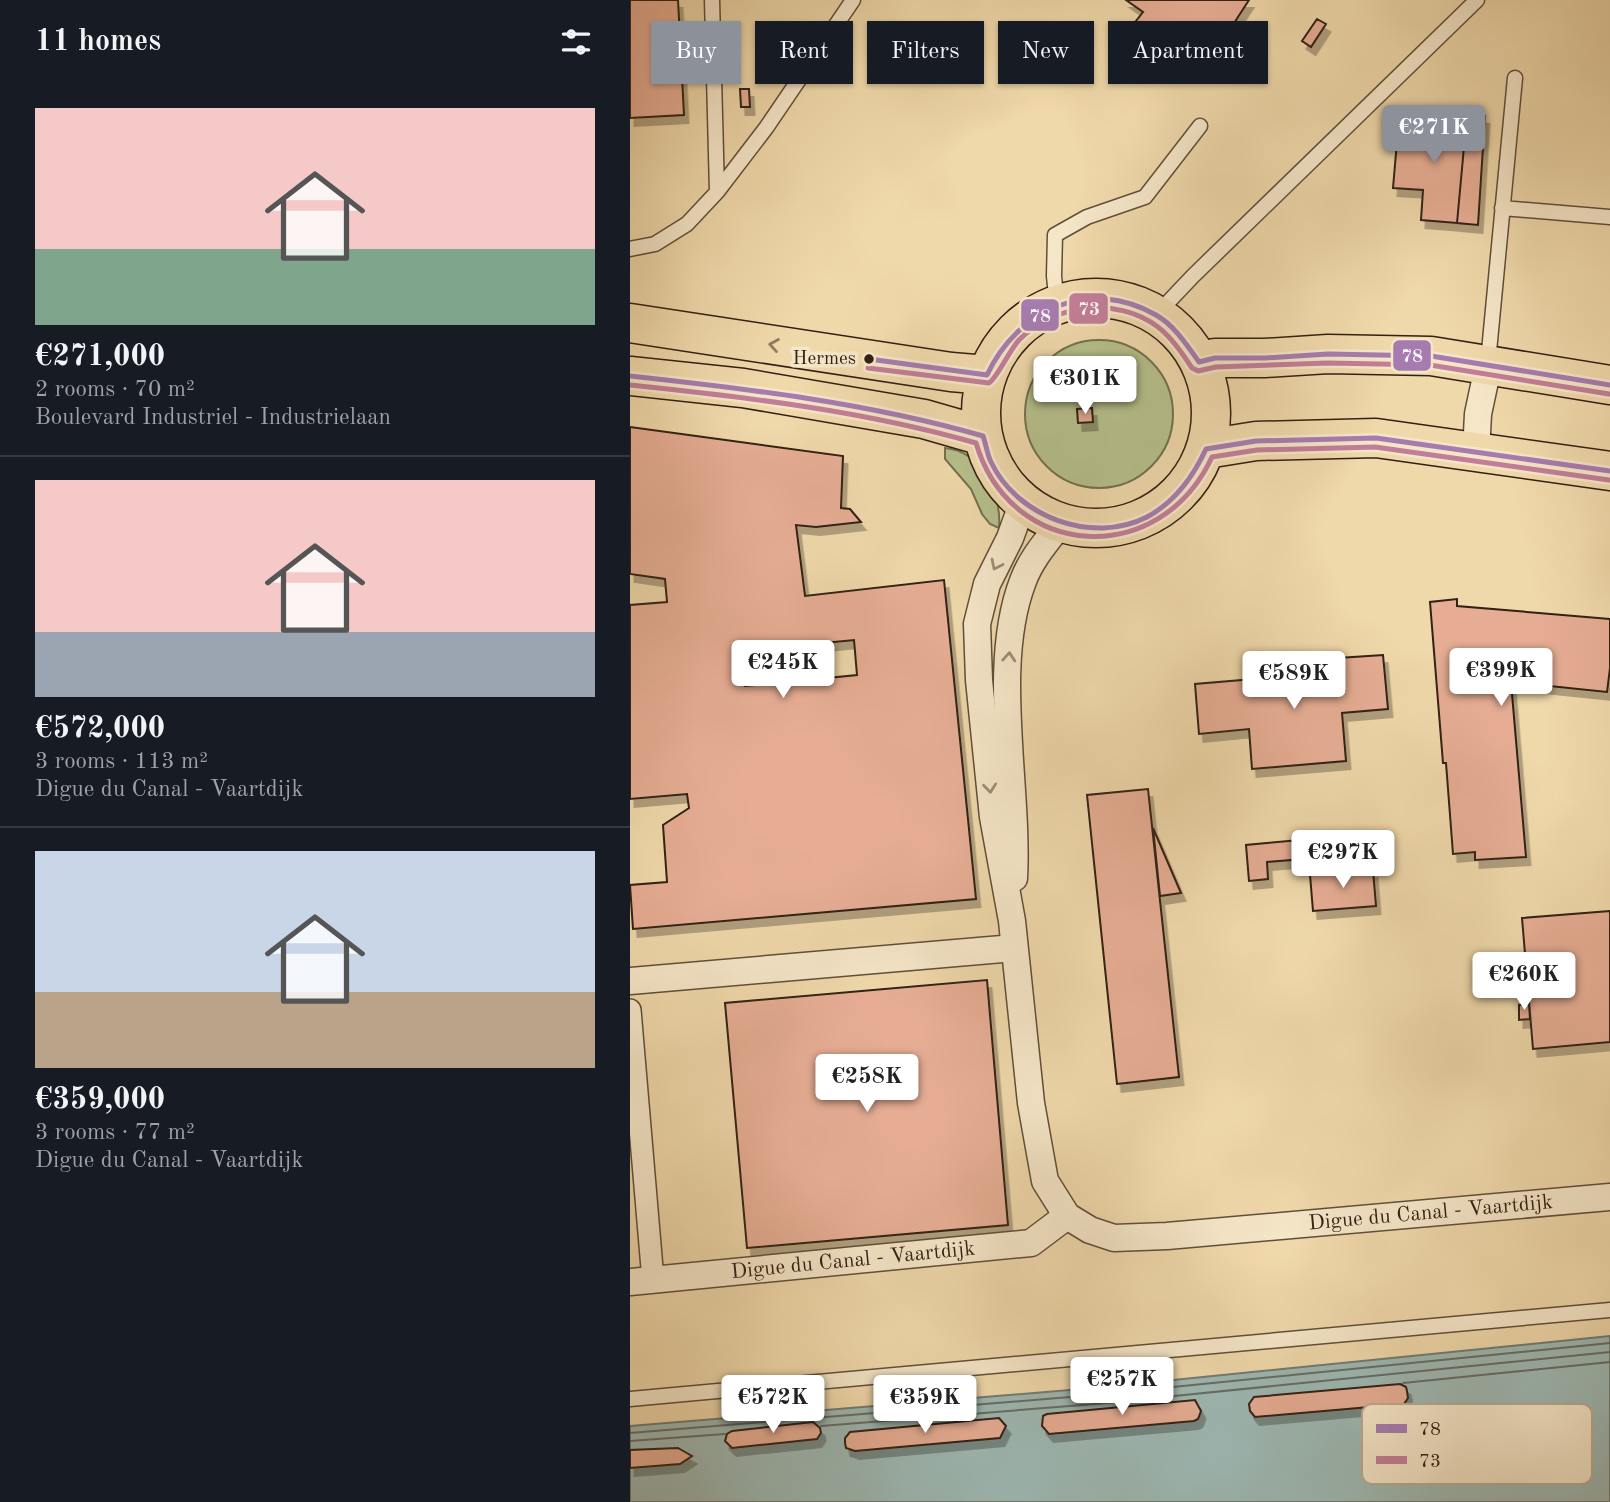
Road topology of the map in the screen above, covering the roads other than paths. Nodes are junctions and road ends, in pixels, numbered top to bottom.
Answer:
1 (712, 0) edge
2 (853, 0) edge
3 (1477, 0) edge
4 (1515, 78) dead end
5 (1200, 126) dead end
6 (717, 192) junction
7 (1502, 208) junction
8 (1610, 217) edge
9 (630, 249) edge
10 (1057, 305) junction
11 (1156, 315) junction
12 (630, 323) edge
13 (1199, 362) junction
14 (1488, 367) junction
15 (987, 375) junction
16 (630, 376) edge
17 (1610, 386) edge
18 (983, 436) junction
19 (1206, 449) junction
20 (1476, 453) junction
21 (1610, 471) edge
22 (1023, 502) junction
23 (1061, 523) junction
24 (978, 650) junction
25 (1008, 690) junction
26 (1012, 921) junction
27 (1014, 948) junction
28 (630, 981) edge
29 (630, 1010) edge
30 (1610, 1197) edge
31 (1067, 1216) junction
32 (641, 1281) edge
33 (1610, 1310) edge
34 (630, 1399) edge

1 - 6 lane
2 - 6 lane
3 - 11 lane
4 - 7 lane
5 - 10 lane
6 - 9 lane
7 - 8 lane
7 - 14 lane
10 - 11 main road
10 - 15 main road
11 - 13 main road
15 -> 12 main road
13 - 14 main road
13 - 19 main road
14 - 17 main road
14 - 20 street
15 - 18 main road
16 - 18 main road
18 - 22 main road
19 - 20 main road
19 - 23 main road
20 - 21 main road
22 - 23 main road
22 -> 24 street
25 -> 23 street
24 - 25 street
24 -> 26 street
25 - 26 street
26 - 27 street
27 - 28 street
27 - 31 street
29 - 32 street
30 - 31 street, Digue du Canal - Vaartdijk
31 - 32 street, Digue du Canal - Vaartdijk
33 - 34 lane

